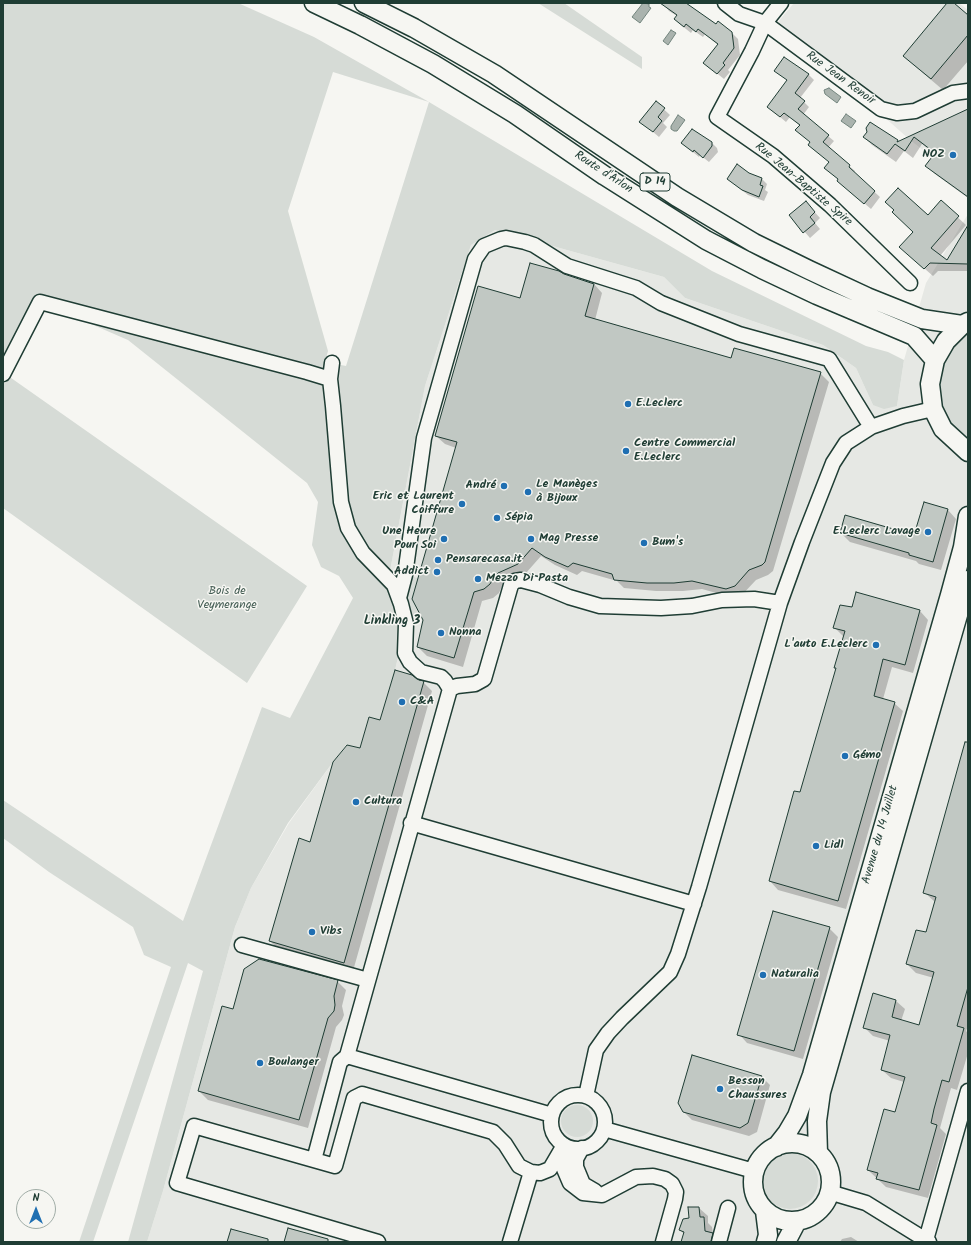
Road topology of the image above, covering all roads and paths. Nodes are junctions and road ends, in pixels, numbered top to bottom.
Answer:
1 (314, 3) edge
2 (364, 3) edge
3 (725, 3) edge
4 (781, 3) edge
5 (765, 23) junction
6 (968, 91) edge
7 (910, 283) dead end
8 (965, 324) edge
9 (935, 360) junction
10 (332, 363) dead end
11 (3, 374) edge
12 (330, 379) junction
13 (933, 409) junction
14 (871, 427) junction
15 (967, 455) edge
16 (968, 516) edge
17 (968, 580) edge
18 (399, 598) junction
19 (780, 602) junction
20 (450, 689) junction
21 (411, 823) junction
22 (694, 904) junction
23 (242, 945) dead end
24 (368, 980) junction
25 (346, 1056) junction
26 (968, 1091) edge
27 (586, 1096) junction
28 (552, 1115) junction
29 (604, 1128) junction
30 (572, 1147) junction
31 (776, 1147) junction
32 (818, 1153) junction
33 (314, 1160) junction
34 (754, 1171) junction
35 (531, 1172) junction
36 (829, 1192) junction
37 (602, 1195) junction
38 (728, 1208) dead end
39 (765, 1211) junction
40 (797, 1221) junction
41 (667, 1228) junction
42 (928, 1241) edge
43 (378, 1242) edge
44 (510, 1242) edge
45 (663, 1242) edge
46 (672, 1242) edge
47 (719, 1242) edge
48 (766, 1242) edge
49 (786, 1242) edge

1 - 9 main road, Route d'Arlon / D 14
2 - 8 main road, Route d'Arlon / D 14
3 - 5 street, Rue Jean Renoir
4 - 5 street, Rue Jean-Baptiste Spire
5 - 6 street, Rue Jean Renoir
5 - 7 street, Rue Jean-Baptiste Spire
8 - 9 main road
9 - 13 main road
10 - 12 street
11 - 12 street
12 - 18 street
13 - 14 street
13 - 15 main road
14 - 18 street
14 - 19 street
16 - 31 main road, Avenue du 14 Juillet
17 - 32 main road, Avenue du 14 Juillet
18 - 20 street
19 - 20 street
19 - 22 street
20 - 21 street
21 - 22 street
21 - 24 street
22 - 27 street
23 - 24 street
24 - 25 street
25 - 28 street
25 - 33 street
26 - 42 street
27 - 28 street
27 - 29 street
28 - 30 street
29 - 30 street
29 - 34 street
30 - 35 street
30 - 37 street
30 - 37 street
31 - 32 main road
31 - 34 main road
32 - 36 main road
33 - 35 street
33 - 43 street
34 - 39 main road
35 - 44 street
36 - 40 main road
36 - 42 street
37 - 41 street
38 - 47 street
39 - 40 main road
39 - 48 main road
40 - 49 main road
41 - 45 street
41 - 46 street

